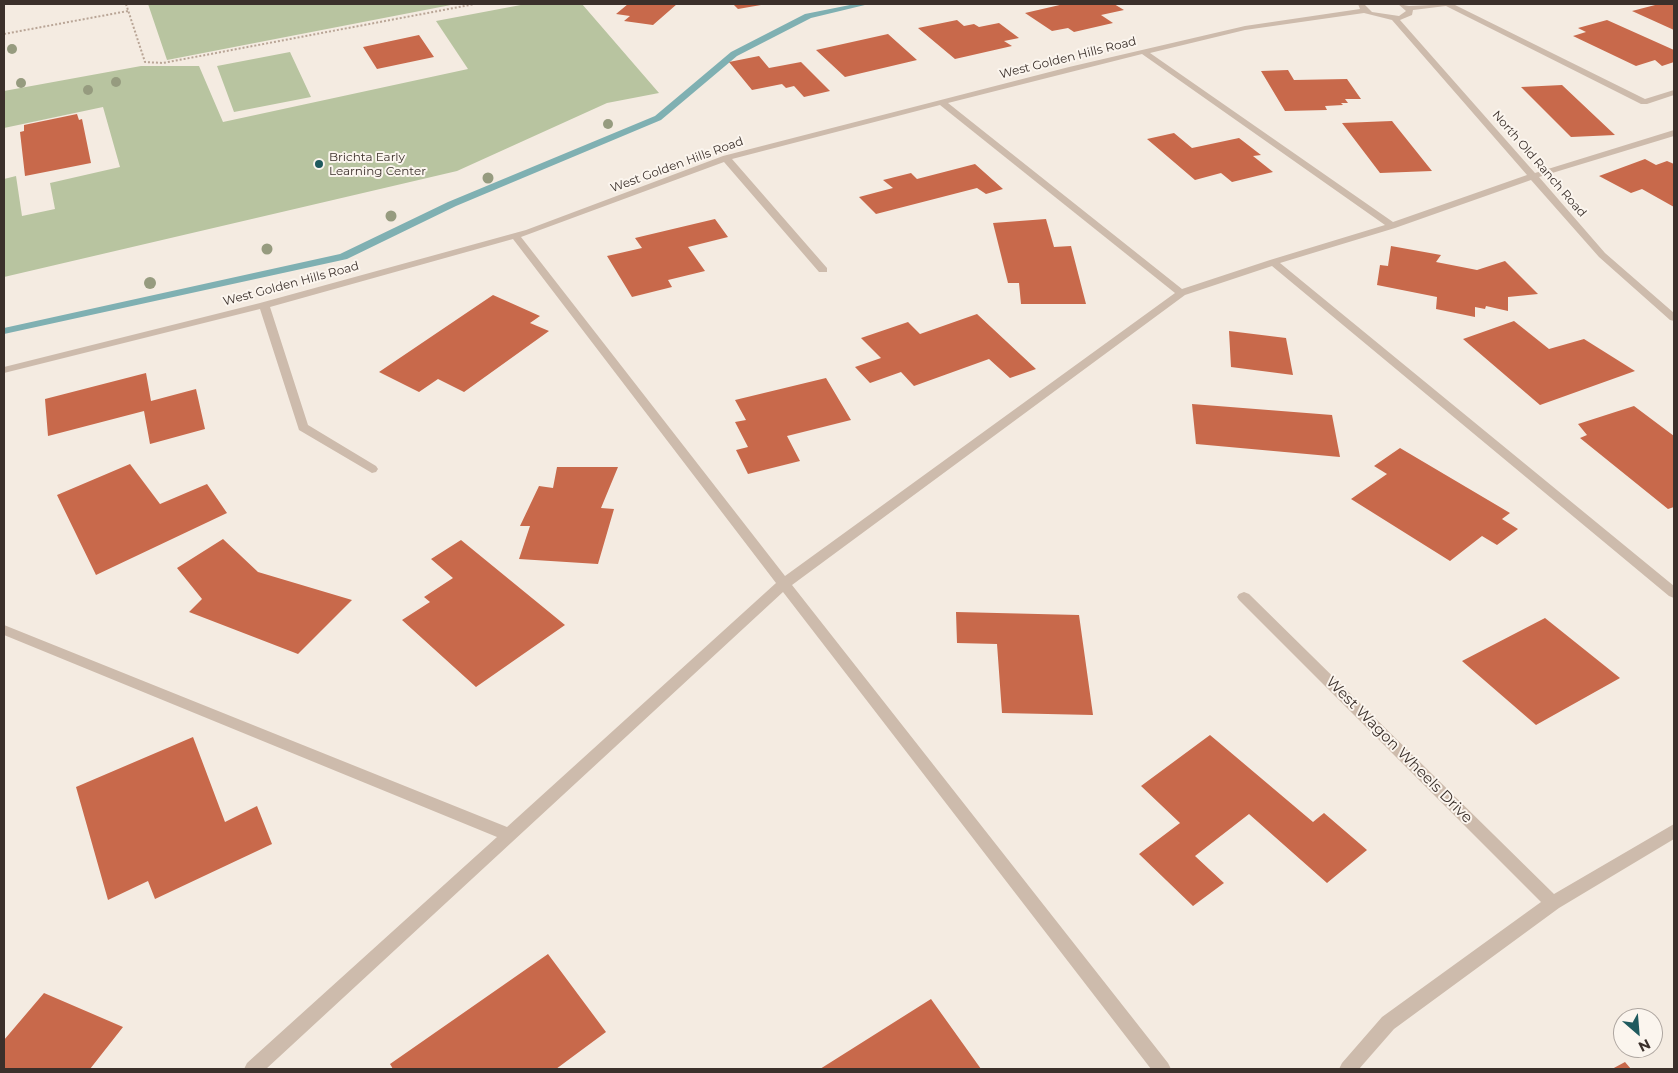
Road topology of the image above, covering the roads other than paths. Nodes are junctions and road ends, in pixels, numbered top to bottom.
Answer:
1 (1444, 4) edge
2 (1448, 4) edge
3 (1405, 6) edge
4 (1363, 8) edge
5 (1394, 18) junction
6 (1144, 52) junction
7 (1674, 92) edge
8 (942, 102) junction
9 (1674, 134) edge
10 (726, 158) junction
11 (1533, 176) junction
12 (1392, 226) junction
13 (515, 236) junction
14 (1272, 262) junction
15 (823, 270) dead end
16 (1181, 292) junction
17 (264, 305) junction
18 (1674, 318) edge
19 (4, 370) edge
20 (372, 469) dead end
21 (784, 584) junction
22 (1674, 593) edge
23 (1244, 597) dead end
24 (4, 630) edge
25 (1674, 831) edge
26 (510, 835) junction
27 (1553, 903) junction
28 (253, 1069) edge
29 (1162, 1069) edge
30 (1348, 1069) edge

1 - 3 street
2 - 7 street
3 - 5 street
4 - 5 street
4 - 6 street, West Golden Hills Road
5 - 11 street, North Old Ranch Road
6 - 8 street, West Golden Hills Road
6 - 12 street
8 - 10 street, West Golden Hills Road
8 - 16 street
9 - 11 street
10 - 13 street, West Golden Hills Road
10 - 15 street
11 - 12 street
11 - 18 street, North Old Ranch Road
12 - 14 street
13 - 17 street, West Golden Hills Road
13 - 21 street
14 - 16 street
14 - 22 street
16 - 21 street
17 - 19 street, West Golden Hills Road
17 - 20 street
21 - 26 street
21 - 29 street
23 - 27 street, West Wagon Wheels Drive
24 - 26 street
25 - 27 street
26 - 28 street
27 - 30 street

